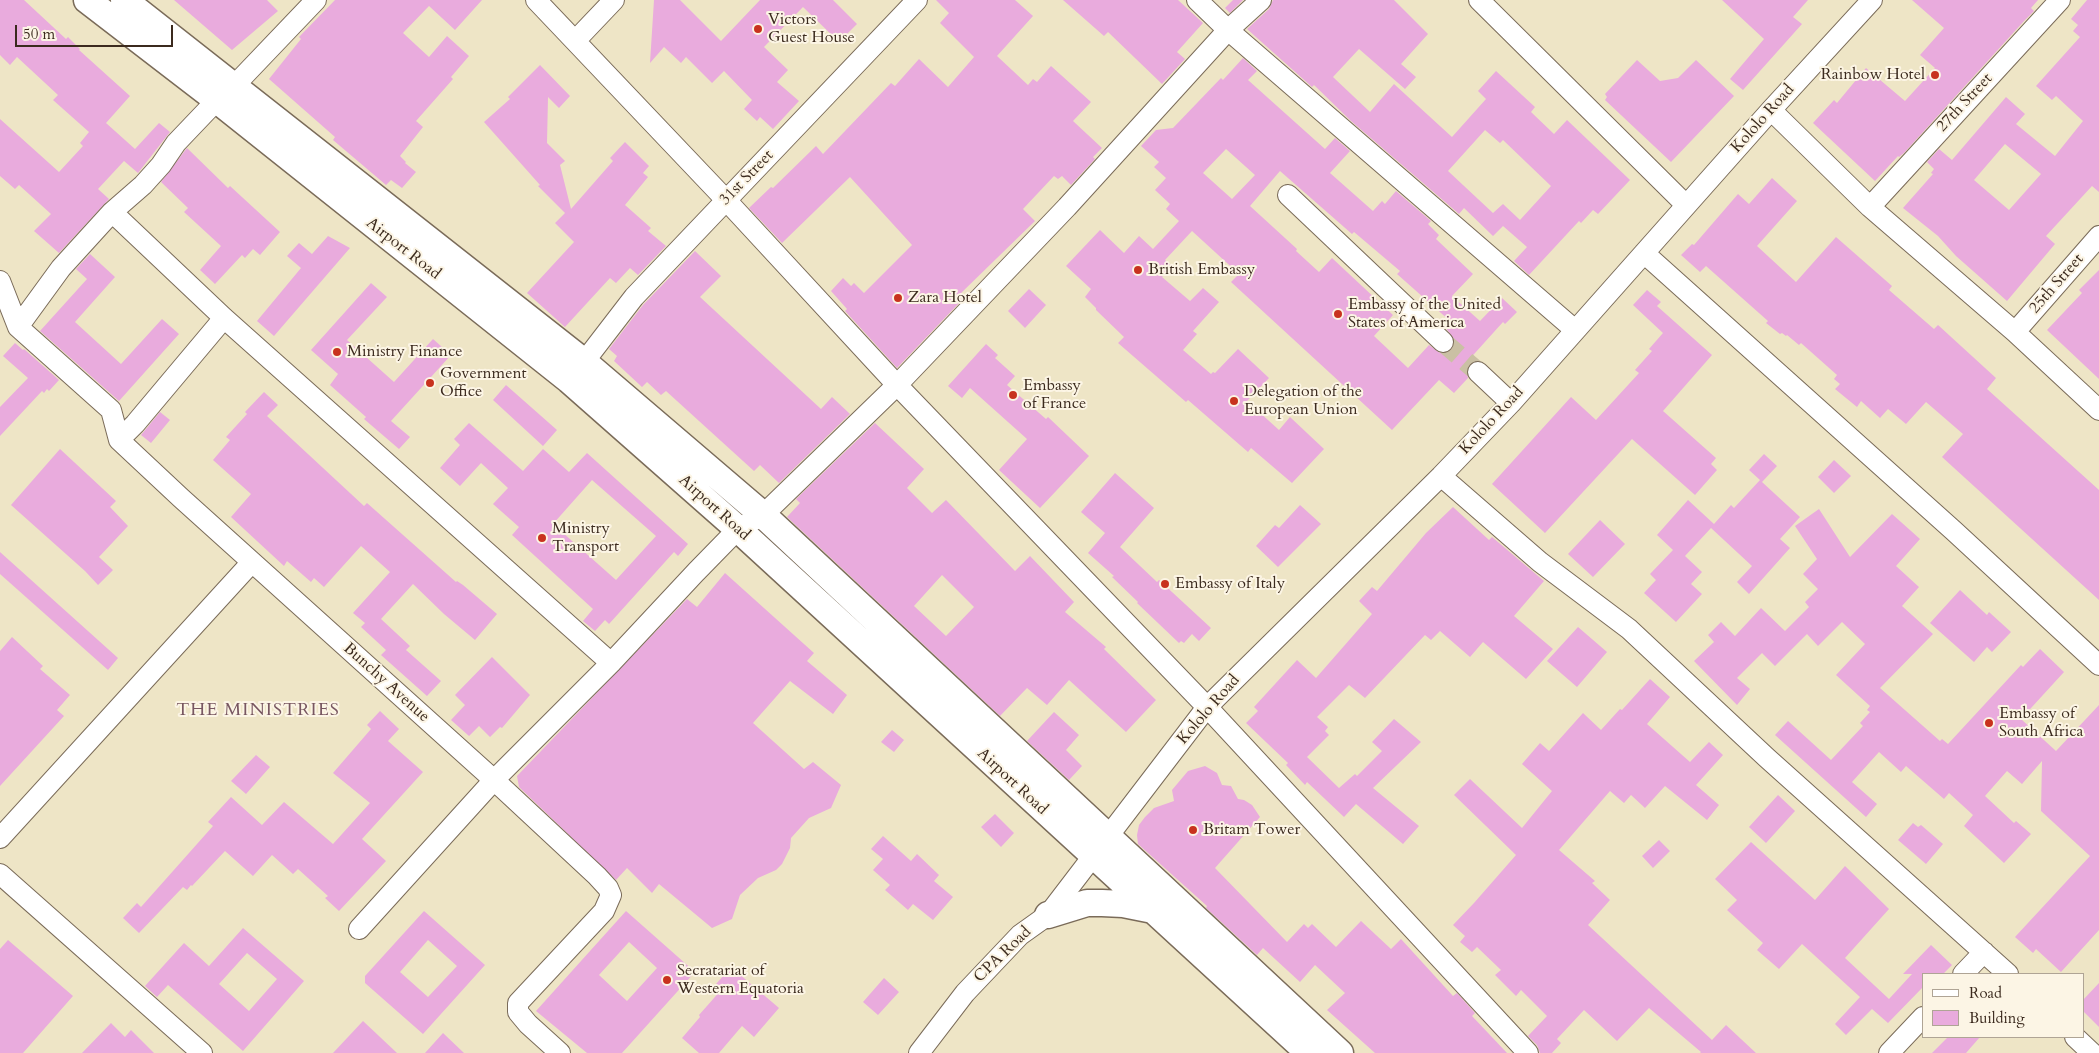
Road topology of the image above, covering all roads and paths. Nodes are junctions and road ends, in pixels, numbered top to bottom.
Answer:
1 (87, 0) edge
2 (124, 0) edge
3 (316, 0) edge
4 (536, 0) edge
5 (614, 0) edge
6 (917, 0) edge
7 (1197, 0) edge
8 (1261, 0) edge
9 (1479, 0) edge
10 (1872, 0) edge
11 (2060, 0) edge
12 (1228, 30) junction
13 (575, 42) junction
14 (225, 94) junction
15 (1771, 110) junction
16 (1288, 195) dead end
17 (726, 200) junction
18 (1686, 205) junction
19 (1870, 207) junction
20 (112, 212) junction
21 (2099, 236) edge
22 (1644, 253) junction
23 (0, 281) edge
24 (224, 318) junction
25 (18, 327) junction
26 (1575, 330) junction
27 (2015, 332) junction
28 (1443, 342) tunnel mouth
29 (584, 362) junction
30 (1478, 372) tunnel mouth
31 (897, 385) junction
32 (1511, 403) junction
33 (2099, 410) edge
34 (119, 440) junction
35 (1441, 476) junction
36 (763, 515) junction
37 (738, 529) junction
38 (252, 562) junction
39 (611, 663) junction
40 (2099, 665) edge
41 (1207, 707) junction
42 (494, 780) junction
43 (0, 838) edge
44 (1101, 846) junction
45 (0, 874) edge
46 (1153, 910) junction
47 (1048, 915) junction
48 (359, 929) dead end
49 (1984, 952) junction
50 (1964, 973) edge
51 (2007, 973) edge
52 (1922, 1018) edge
53 (2076, 1038) edge
54 (202, 1053) edge
55 (560, 1053) edge
56 (919, 1053) edge
57 (1309, 1053) edge
58 (1340, 1053) edge
59 (1528, 1053) edge
60 (1889, 1053) edge
61 (2092, 1053) edge

1 - 14 main road, Airport Road
2 - 14 main road, Airport Road
3 - 14 street
4 - 13 street
5 - 13 street
6 - 17 street, 31st Street
7 - 12 street
8 - 12 street
9 - 18 street
10 - 15 street, Kololo Road
11 - 19 street, 27th Street
12 - 26 street
12 - 31 street
13 - 17 street
14 - 20 street
14 - 29 main road, Airport Road
14 - 37 main road, Airport Road
15 - 18 street, Kololo Road
15 - 19 street
16 - 28 street
17 - 29 street, 31st Street
17 - 31 street
18 - 22 street, Kololo Road
19 - 27 street
20 - 24 street
20 - 25 street
21 - 27 street, 25th Street
22 - 26 street, Kololo Road
22 - 40 street
23 - 25 street
24 - 34 street
24 - 39 street
25 - 34 street
26 - 32 street, Kololo Road
27 - 33 street
29 - 36 main road, Airport Road
30 - 32 street
31 - 36 street
31 - 41 street
32 - 35 street, Kololo Road
34 - 38 street, Bunchy Avenue
35 - 41 street, Kololo Road
35 - 49 street
36 - 37 street
36 - 44 main road, Airport Road
37 - 39 street
37 - 44 main road, Airport Road
38 - 42 street, Bunchy Avenue
38 - 43 street
39 - 42 street
41 - 44 street, Kololo Road
41 - 59 street
42 - 48 street
42 - 55 street, Bunchy Avenue
44 - 46 main road, Airport Road
44 - 47 street, CPA Road
44 - 58 main road, Airport Road
45 - 54 street
46 - 47 main road
46 - 57 main road, Airport Road
47 - 56 street, CPA Road
49 - 50 street
49 - 51 street
52 - 60 street
53 - 61 street

